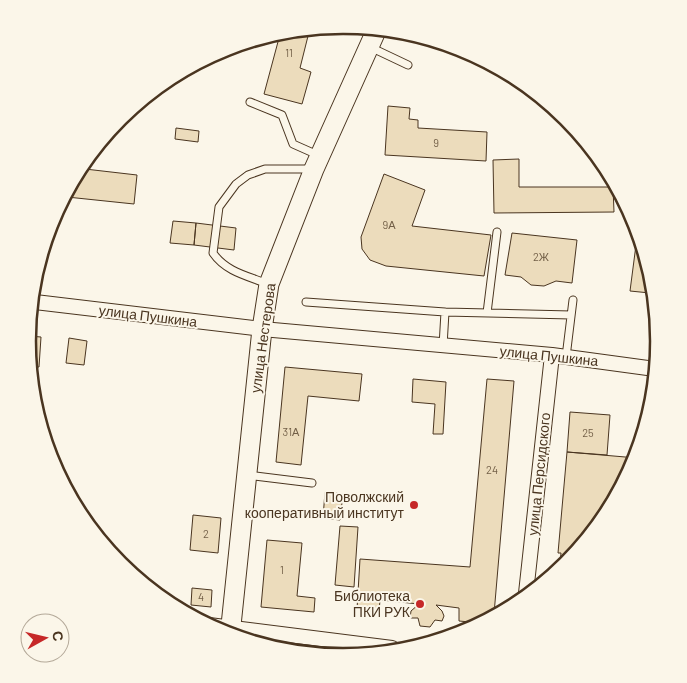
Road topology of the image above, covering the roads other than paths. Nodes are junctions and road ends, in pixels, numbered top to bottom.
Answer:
1 (372, 39) edge
2 (408, 65) dead end
3 (250, 102) dead end
4 (317, 163) junction
5 (497, 232) dead end
6 (269, 284) junction
7 (573, 300) dead end
8 (38, 302) edge
9 (306, 302) dead end
10 (445, 312) junction
11 (488, 313) junction
12 (571, 315) junction
13 (262, 329) junction
14 (443, 346) junction
15 (559, 356) junction
16 (650, 368) edge
17 (247, 475) junction
18 (312, 484) dead end
19 (527, 589) edge
20 (230, 628) edge
21 (247, 634) edge
22 (383, 647) edge

1 - 2 lane
1 - 4 main road, улица Нестерова
3 - 4 lane
4 - 6 main road, улица Нестерова
4 - 6 lane
5 - 11 lane
6 - 13 main road, улица Нестерова
7 - 12 lane
8 - 13 street, улица Пушкина
9 - 10 lane
10 - 11 lane
10 - 14 lane
11 - 12 lane
12 - 15 lane
13 - 14 street, улица Пушкина
13 - 17 main road, улица Нестерова
14 - 15 street, улица Пушкина
15 - 16 street, улица Пушкина
15 - 19 street, улица Персидского
17 - 18 lane
17 - 20 main road, улица Нестерова
21 - 22 street

